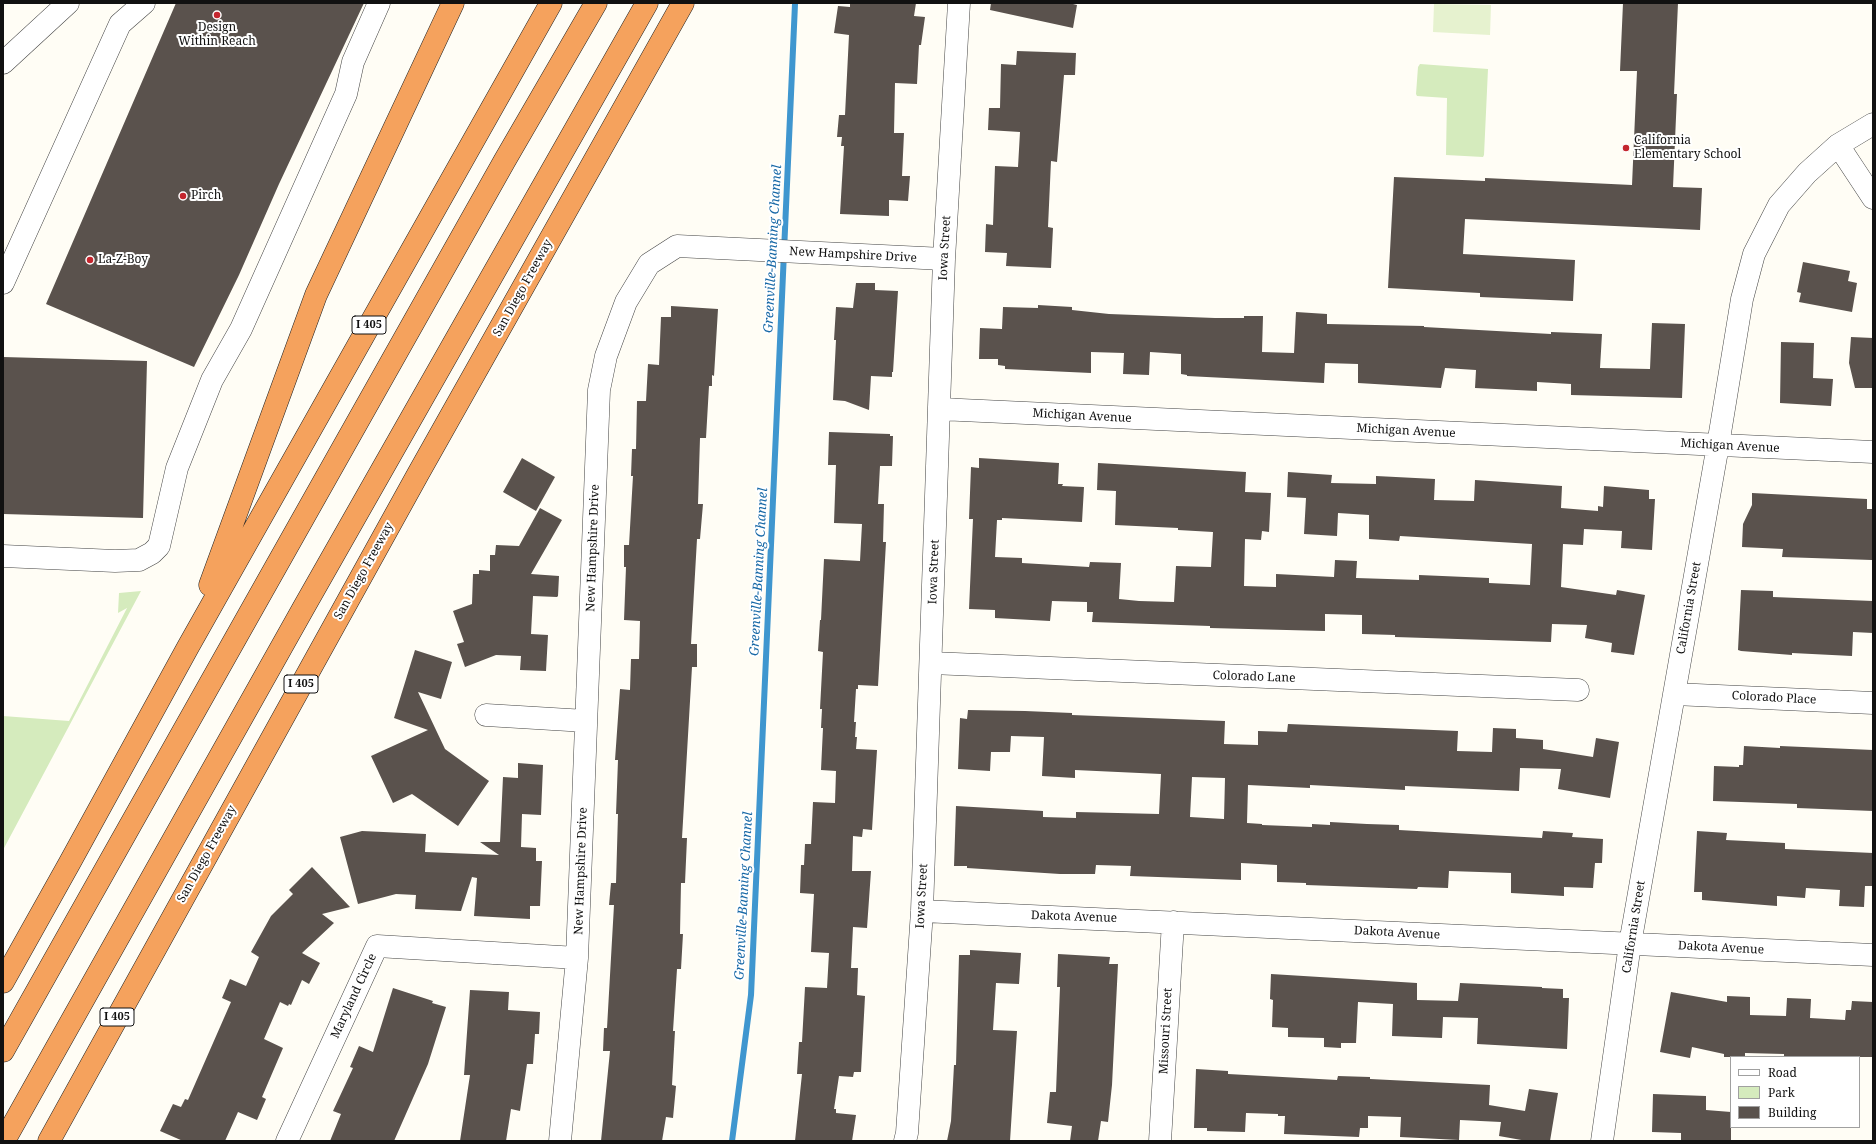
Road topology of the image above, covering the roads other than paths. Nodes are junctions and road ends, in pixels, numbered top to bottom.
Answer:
1 (68, 3) edge
2 (144, 3) edge
3 (379, 3) edge
4 (453, 3) edge
5 (551, 3) edge
6 (596, 3) edge
7 (647, 3) edge
8 (683, 3) edge
9 (959, 3) edge
10 (3, 63) edge
11 (1873, 124) edge
12 (1838, 145) junction
13 (1873, 198) edge
14 (944, 259) junction
15 (3, 283) edge
16 (939, 410) junction
17 (1718, 445) junction
18 (1873, 452) edge
19 (3, 556) edge
20 (188, 646) junction
21 (931, 663) junction
22 (1578, 690) dead end
23 (1674, 694) junction
24 (1873, 703) edge
25 (486, 715) dead end
26 (586, 721) junction
27 (922, 911) junction
28 (1173, 922) junction
29 (1630, 944) junction
30 (1873, 955) edge
31 (578, 958) junction
32 (3, 982) edge
33 (3, 1051) edge
34 (4, 1141) edge
35 (49, 1141) edge
36 (287, 1141) edge
37 (560, 1141) edge
38 (905, 1141) edge
39 (1160, 1141) edge
40 (1602, 1141) edge

1 - 10 street
2 - 15 street
3 - 19 street
4 - 20 highway
5 - 20 highway, I 405
6 - 33 highway
7 - 34 highway
8 - 35 highway, San Diego Freeway / I 405
9 - 14 street, Iowa Street
11 - 12 street, California Street
12 - 13 street
12 - 17 street, California Street
14 - 16 street, Iowa Street
14 - 26 street, New Hampshire Drive
16 - 17 street, Michigan Avenue
16 - 21 street, Iowa Street
17 - 18 street, Michigan Avenue
17 - 23 street, California Street
20 - 32 highway, I 405
21 - 22 street, Colorado Lane
21 - 27 street, Iowa Street
23 - 24 street, Colorado Place
23 - 29 street, California Street
25 - 26 street
26 - 31 street, New Hampshire Drive
27 - 28 street, Dakota Avenue
27 - 38 street, Iowa Street
28 - 29 street, Dakota Avenue
28 - 39 street, Missouri Street
29 - 30 street, Dakota Avenue
29 - 40 street, California Street
31 - 36 street, Maryland Circle
31 - 37 street, New Hampshire Drive

